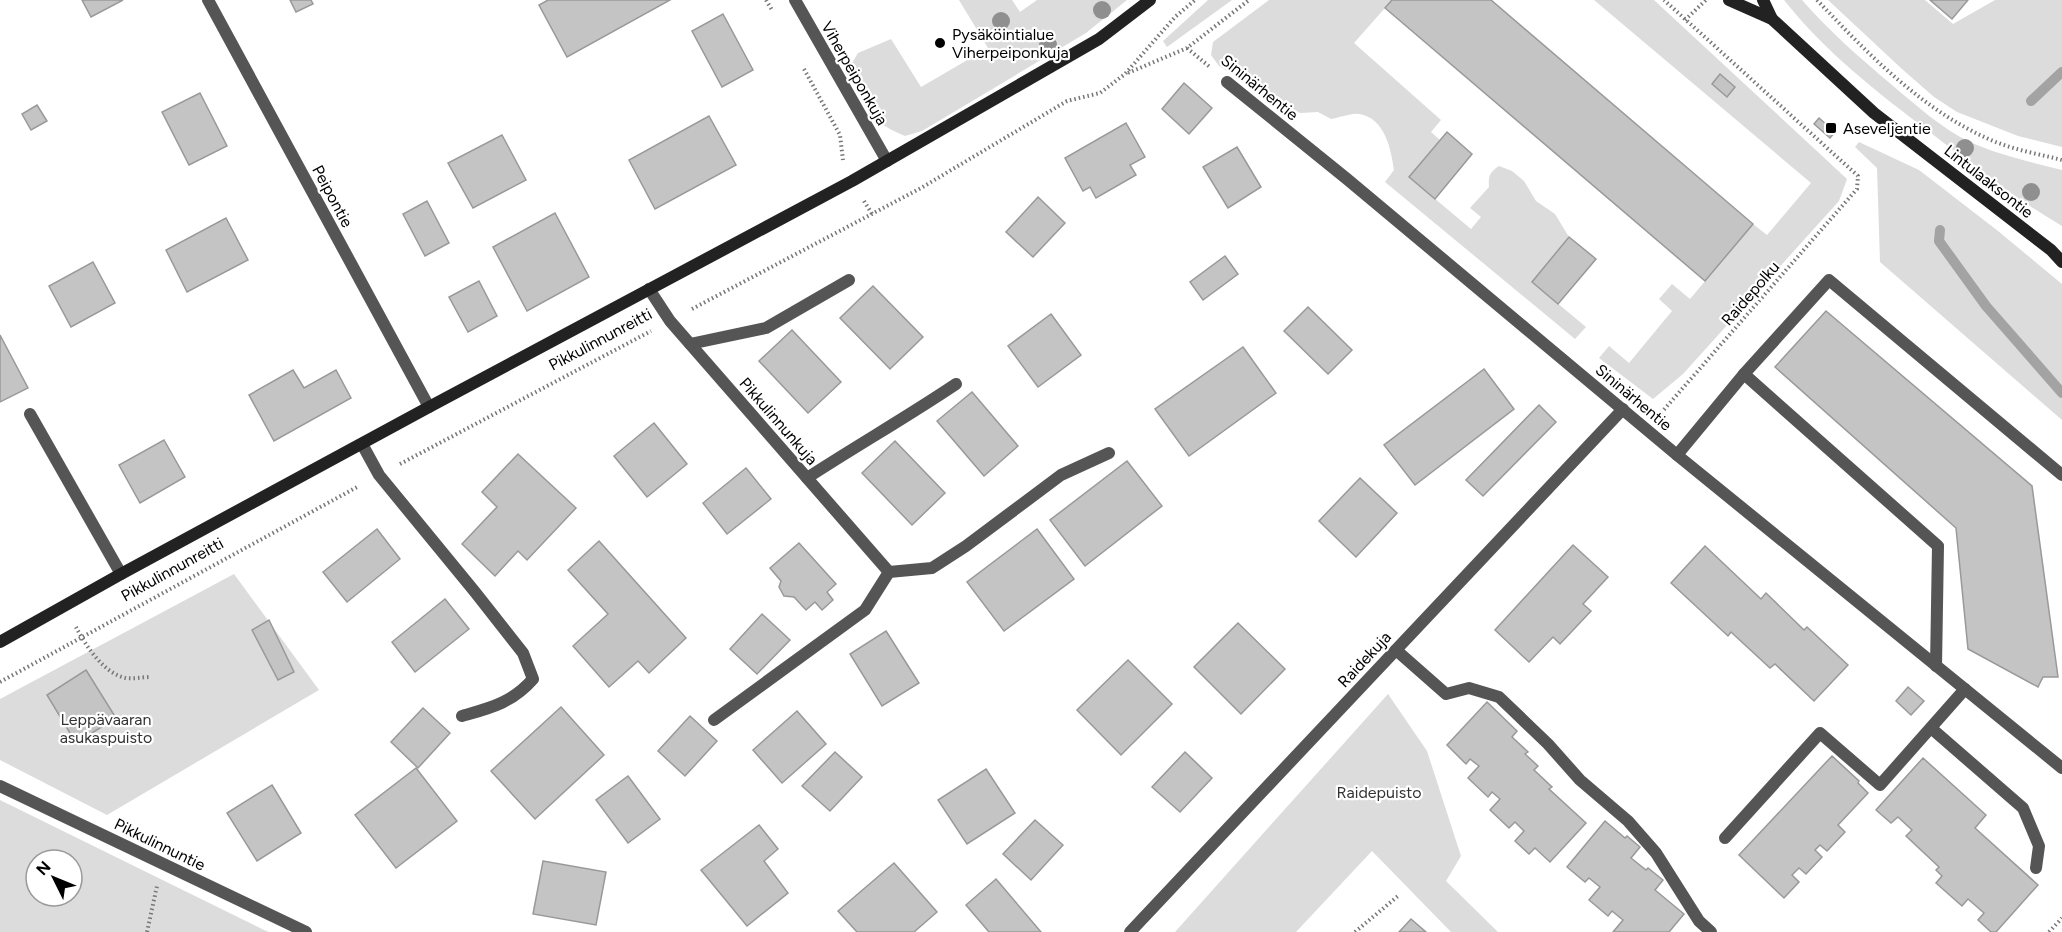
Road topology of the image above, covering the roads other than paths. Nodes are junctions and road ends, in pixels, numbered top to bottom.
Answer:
1 (208, 0) edge
2 (795, 0) edge
3 (1150, 0) edge
4 (1729, 0) edge
5 (1763, 0) edge
6 (1772, 19) junction
7 (1227, 82) road end
8 (887, 161) junction
9 (2057, 252) edge
10 (2062, 262) edge
11 (849, 280) dead end
12 (649, 290) junction
13 (690, 344) junction
14 (1744, 374) junction
15 (956, 384) dead end
16 (429, 407) junction
17 (1623, 409) junction
18 (30, 414) dead end
19 (362, 444) junction
20 (1109, 453) dead end
21 (1677, 455) junction
22 (2062, 475) edge
23 (807, 478) junction
24 (889, 572) junction
25 (121, 574) junction
26 (0, 642) edge
27 (1396, 650) junction
28 (1936, 666) junction
29 (1965, 689) junction
30 (462, 716) dead end
31 (714, 720) dead end
32 (1931, 728) junction
33 (2062, 768) edge
34 (0, 786) edge
35 (1725, 838) dead end
36 (2036, 868) dead end
37 (306, 932) edge
38 (1130, 932) edge
39 (1711, 932) edge

1 - 16 street, Peipontie
2 - 8 street, Viherpeiponkuja
3 - 8 street, Pikkulinnunreitti
4 - 6 street, Lintulaaksontie
5 - 6 street, Lintulaaksontie
6 - 9 street, Lintulaaksontie
7 - 17 street, Sininärhentie
8 - 12 street, Pikkulinnunreitti
9 - 10 street, Lintulaaksontie
11 - 13 street
12 - 13 street, Pikkulinnunkuja
12 - 16 street, Pikkulinnunreitti
13 - 23 street, Pikkulinnunkuja
14 - 21 street
14 - 22 street
14 - 28 street
15 - 23 street
16 - 19 street, Pikkulinnunreitti
17 - 21 street, Sininärhentie
17 - 27 street, Raidekuja
18 - 25 street
19 - 25 street, Pikkulinnunreitti
19 - 30 street
20 - 24 street
21 - 28 street, Sininärhentie
23 - 24 street, Pikkulinnunkuja
24 - 31 street
25 - 26 street, Pikkulinnunreitti
27 - 38 street, Raidekuja
27 - 39 street
28 - 29 street, Sininärhentie
29 - 32 street
29 - 33 street, Sininärhentie
32 - 35 street
32 - 36 street
34 - 37 street, Pikkulinnuntie

